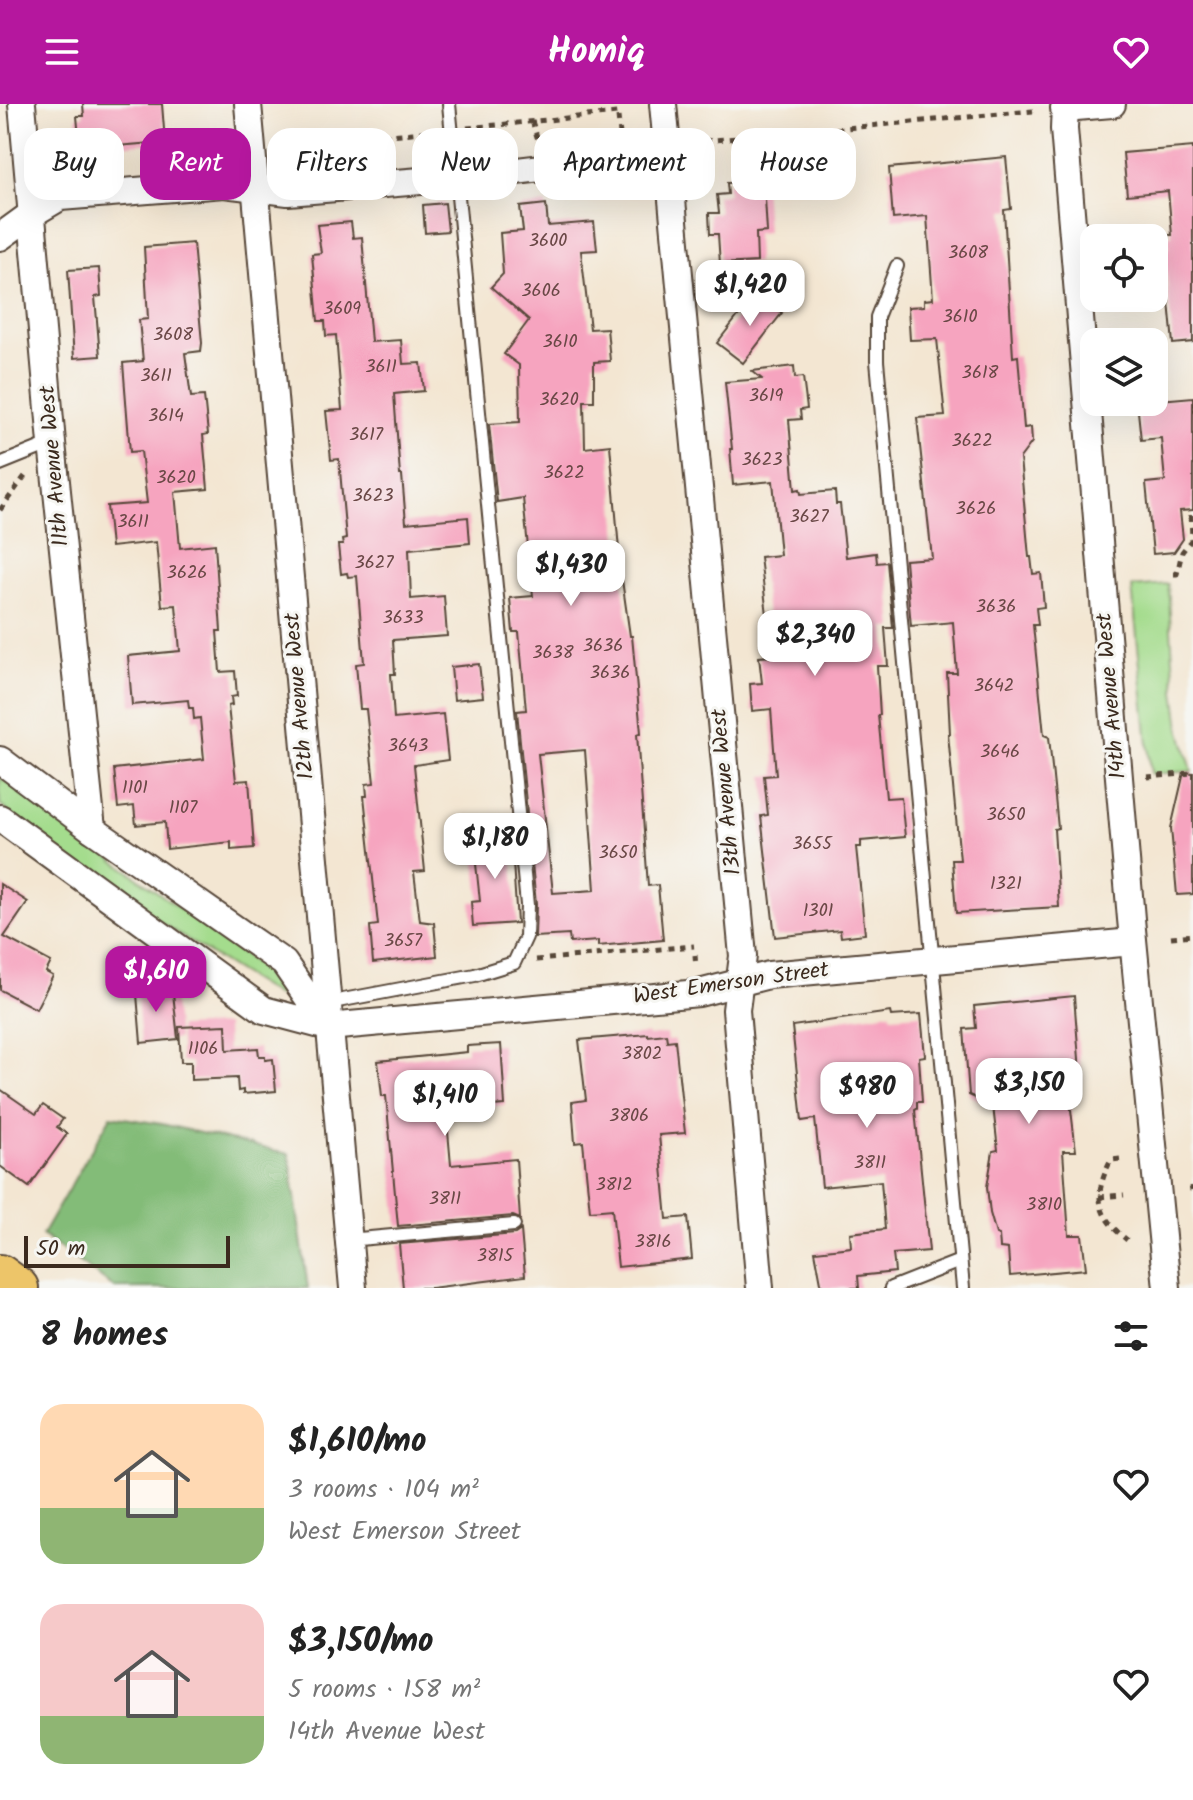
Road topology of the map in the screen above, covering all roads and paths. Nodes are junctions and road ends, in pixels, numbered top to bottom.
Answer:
1 (22, 104) edge
2 (248, 104) edge
3 (449, 104) edge
4 (663, 104) edge
5 (1112, 104) edge
6 (1064, 106) edge
7 (1033, 111) dead end
8 (452, 128) edge
9 (665, 128) edge
10 (715, 140) edge
11 (412, 182) edge
12 (256, 186) junction
13 (459, 200) edge
14 (672, 200) edge
15 (33, 213) junction
16 (0, 237) edge
17 (897, 266) dead end
18 (52, 443) junction
19 (0, 464) edge
20 (32, 466) dead end
21 (0, 510) edge
22 (1193, 513) edge
23 (1174, 574) dead end
24 (0, 760) edge
25 (1193, 773) edge
26 (1147, 777) dead end
27 (0, 818) edge
28 (92, 829) junction
29 (1193, 935) edge
30 (1171, 937) dead end
31 (1133, 942) junction
32 (694, 946) dead end
33 (932, 960) junction
34 (533, 961) dead end
35 (739, 983) junction
36 (327, 1015) junction
37 (1120, 1159) dead end
38 (1124, 1195) dead end
39 (1099, 1197) junction
40 (514, 1225) dead end
41 (348, 1240) junction
42 (1127, 1240) dead end
43 (960, 1261) junction
44 (0, 1275) edge
45 (18, 1288) edge
46 (353, 1288) edge
47 (760, 1288) edge
48 (891, 1288) edge
49 (963, 1288) edge
50 (1167, 1288) edge

1 - 15 street, 11th Avenue West
2 - 12 street, 12th Avenue West
3 - 8 lane
4 - 9 street, 13th Avenue West
5 - 6 street
6 - 31 street, 14th Avenue West
7 - 10 path
11 - 12 street
12 - 15 street
12 - 36 street, 12th Avenue West
13 - 36 lane, West Emerson Street
14 - 35 street, 13th Avenue West
15 - 16 street
15 - 18 street, 11th Avenue West
17 - 33 lane
18 - 19 lane
18 - 28 street, 11th Avenue West
20 - 21 path
22 - 23 path
24 - 28 street
25 - 26 path
27 - 36 street, West Emerson Street
28 - 36 street
29 - 30 path
31 - 33 street, West Emerson Street
31 - 50 street, 14th Avenue West
32 - 34 path
33 - 35 street, West Emerson Street
33 - 43 lane
35 - 36 street, West Emerson Street
35 - 47 street, 13th Avenue West
36 - 41 street, 12th Avenue West
37 - 39 path
38 - 39 path
39 - 42 path
40 - 41 lane
41 - 46 street, 12th Avenue West
43 - 48 lane
43 - 49 lane
44 - 45 main road

